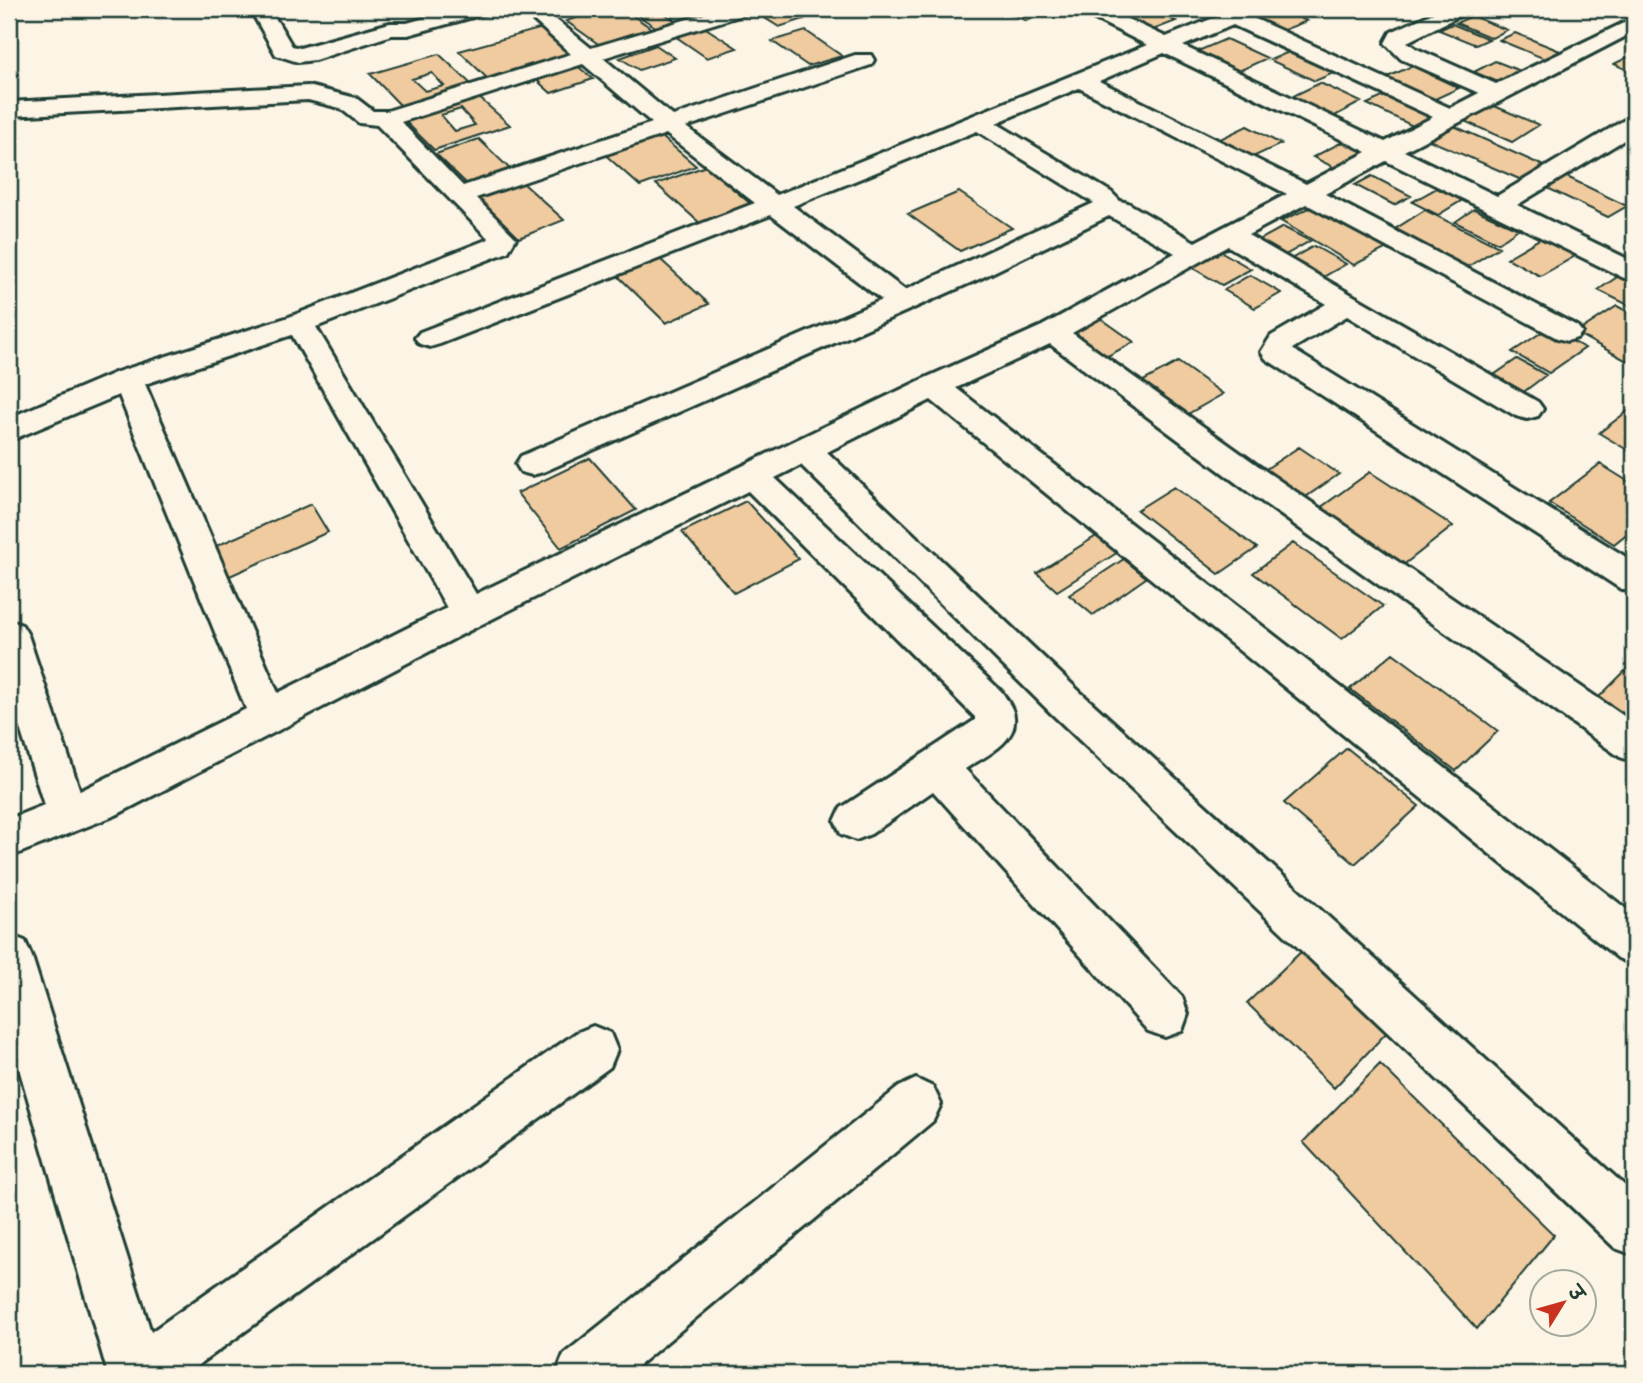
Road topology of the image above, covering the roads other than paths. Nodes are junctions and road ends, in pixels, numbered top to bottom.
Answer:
1 (260, 9) edge
2 (480, 9) edge
3 (531, 9) edge
4 (742, 9) edge
5 (1090, 9) edge
6 (1458, 9) edge
7 (1243, 13) edge
8 (1629, 23) edge
9 (1164, 44) junction
10 (586, 57) junction
11 (863, 60) dead end
12 (1080, 80) junction
13 (1497, 93) junction
14 (9, 109) edge
15 (1451, 117) junction
16 (389, 118) junction
17 (978, 122) junction
18 (1634, 124) edge
19 (670, 126) junction
20 (1387, 152) junction
21 (1307, 194) junction
22 (458, 197) junction
23 (776, 205) junction
24 (1498, 206) junction
25 (1112, 207) junction
26 (1228, 234) junction
27 (1194, 253) junction
28 (1634, 272) edge
29 (901, 301) junction
30 (1347, 304) junction
31 (299, 323) junction
32 (1052, 332) junction
33 (1567, 332) dead end
34 (430, 338) dead end
35 (128, 379) junction
36 (934, 386) junction
37 (1527, 409) dead end
38 (9, 430) edge
39 (804, 449) junction
40 (532, 464) dead end
41 (752, 476) junction
42 (1634, 579) edge
43 (469, 614) junction
44 (9, 635) edge
45 (269, 717) junction
46 (1634, 746) edge
47 (937, 767) junction
48 (68, 816) junction
49 (856, 821) dead end
50 (9, 838) edge
51 (1634, 943) edge
52 (9, 957) edge
53 (1165, 1014) dead end
54 (593, 1050) dead end
55 (916, 1104) dead end
56 (1634, 1229) edge
57 (137, 1374) edge
58 (584, 1374) edge

1 - 2 street
3 - 10 street
4 - 10 street
5 - 9 street
6 - 13 street
7 - 9 street
7 - 15 street
8 - 13 street
9 - 12 street
9 - 20 street
10 - 16 street
10 - 19 street
11 - 19 street
12 - 17 street
12 - 21 street
13 - 15 street
14 - 16 street
15 - 20 street
16 - 22 street
17 - 23 street
17 - 25 street
18 - 24 street
19 - 22 street
19 - 23 street
20 - 21 street
20 - 24 street
21 - 26 street
21 - 33 street
22 - 31 street
23 - 29 street
23 - 34 street
24 - 28 street
25 - 27 street
25 - 29 street
26 - 27 street
26 - 30 street
27 - 32 street
29 - 40 street
30 - 37 street
30 - 42 street
31 - 35 street
31 - 43 street
32 - 36 street
32 - 46 street
35 - 38 street
35 - 45 street
36 - 39 street
36 - 51 street
39 - 41 street
39 - 56 street
41 - 43 street
41 - 47 street
43 - 45 street
44 - 48 street
45 - 48 street
47 - 49 street
47 - 53 street
48 - 50 street
52 - 57 street
54 - 57 street
55 - 58 street

